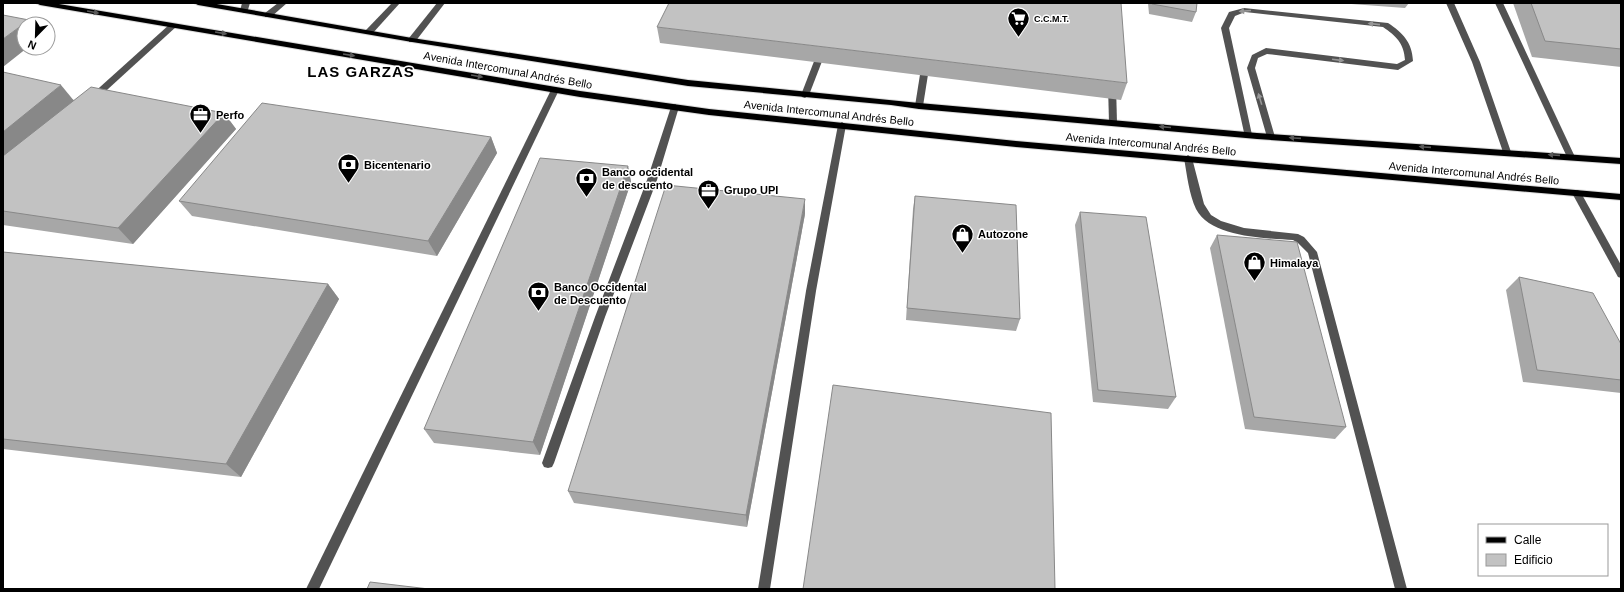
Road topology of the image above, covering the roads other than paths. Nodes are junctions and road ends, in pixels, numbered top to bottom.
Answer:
1 (40, 3) edge
2 (198, 3) edge
3 (283, 3) edge
4 (396, 3) edge
5 (441, 3) edge
6 (1450, 3) edge
7 (1499, 3) edge
8 (245, 7) edge
9 (268, 15) junction
10 (173, 26) junction
11 (369, 32) junction
12 (412, 40) junction
13 (817, 45) edge
14 (927, 55) edge
15 (1112, 76) edge
16 (555, 90) junction
17 (805, 95) junction
18 (83, 106) edge
19 (919, 106) junction
20 (675, 107) junction
21 (1113, 123) junction
22 (842, 125) junction
23 (1248, 135) junction
24 (1271, 137) junction
25 (1507, 152) junction
26 (1571, 157) junction
27 (1188, 158) junction
28 (1621, 161) edge
29 (1577, 193) junction
30 (1621, 197) edge
31 (1620, 270) edge
32 (548, 463) dead end
33 (312, 589) edge
34 (764, 589) edge
35 (1401, 589) edge

1 -> 10 main road, Avenida Intercomunal Andrés Bello
2 - 8 main road, Avenida Intercomunal Andrés Bello
3 - 9 lane
4 - 11 lane
5 - 12 lane
6 - 25 lane
7 - 26 lane
8 - 9 main road, Avenida Intercomunal Andrés Bello
9 - 11 main road, Avenida Intercomunal Andrés Bello
10 -> 16 main road, Avenida Intercomunal Andrés Bello
10 - 18 lane
11 - 12 main road, Avenida Intercomunal Andrés Bello
12 - 17 main road, Avenida Intercomunal Andrés Bello
13 - 17 lane
14 - 19 lane
15 - 21 lane
16 - 20 main road, Avenida Intercomunal Andrés Bello
16 - 33 lane
17 - 19 main road, Avenida Intercomunal Andrés Bello
19 - 21 main road, Avenida Intercomunal Andrés Bello
20 - 22 main road, Avenida Intercomunal Andrés Bello
20 - 32 lane
23 -> 21 main road, Avenida Intercomunal Andrés Bello
22 - 27 main road, Avenida Intercomunal Andrés Bello
22 - 34 lane
23 - 24 main road, Avenida Intercomunal Andrés Bello
24 -> 23 lane
25 -> 24 main road, Avenida Intercomunal Andrés Bello
26 -> 25 main road, Avenida Intercomunal Andrés Bello
26 - 28 main road, Avenida Intercomunal Andrés Bello
27 - 29 main road, Avenida Intercomunal Andrés Bello
27 - 35 lane
29 - 30 main road, Avenida Intercomunal Andrés Bello
29 - 31 lane

